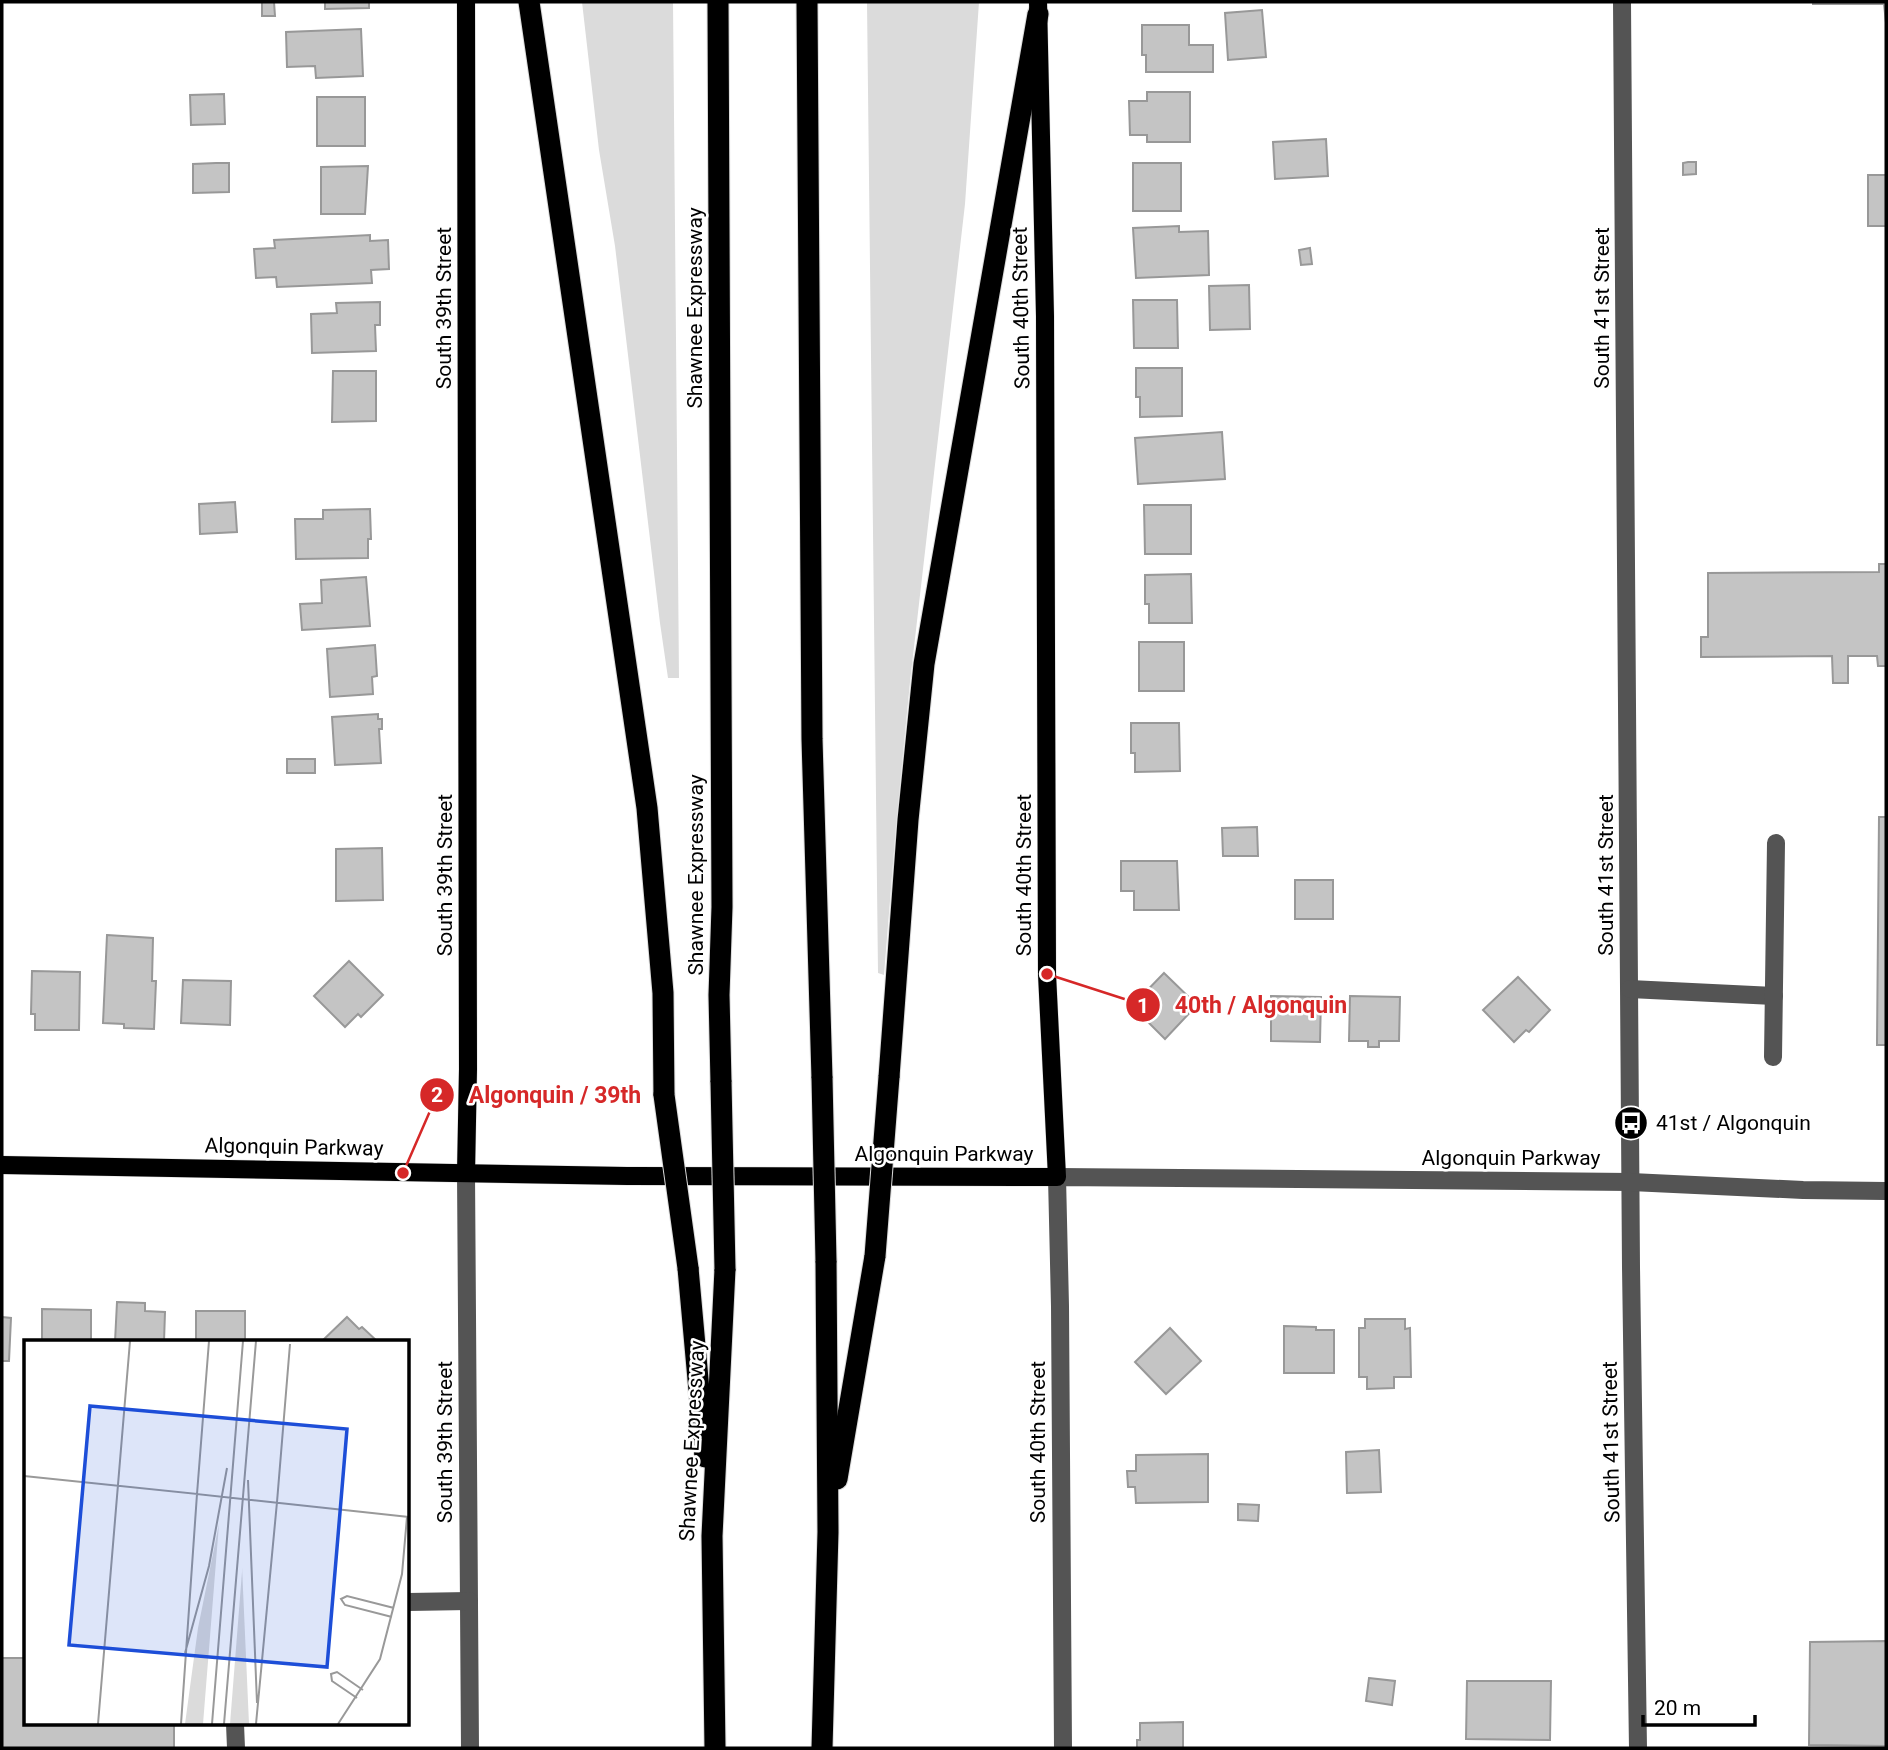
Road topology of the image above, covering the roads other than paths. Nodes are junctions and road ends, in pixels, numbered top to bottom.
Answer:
1 (466, 2) edge
2 (529, 2) edge
3 (718, 2) edge
4 (807, 2) edge
5 (1622, 2) edge
6 (1038, 8) edge
7 (1776, 843) dead end
8 (1630, 989) junction
9 (1774, 996) junction
10 (1773, 1057) dead end
11 (2, 1165) edge
12 (466, 1172) junction
13 (1057, 1177) junction
14 (1631, 1182) junction
15 (1886, 1191) edge
16 (828, 1532) junction
17 (712, 1536) junction
18 (469, 1601) junction
19 (410, 1602) edge
20 (235, 1726) edge
21 (236, 1748) edge
22 (470, 1748) edge
23 (715, 1748) edge
24 (822, 1748) edge
25 (1063, 1748) edge
26 (1637, 1748) edge

1 - 12 main road, South 39th Street
2 - 17 highway, bridge
3 - 17 highway, Shawnee Expressway, bridge
4 - 16 highway, bridge
5 - 8 street, South 41st Street
6 - 13 main road, South 40th Street
6 - 16 highway, bridge
7 - 9 street
8 - 9 street
8 - 14 street, South 41st Street
9 - 10 street
11 - 12 main road, Algonquin Parkway
12 - 13 main road, Algonquin Parkway
12 - 18 street, South 39th Street
13 - 14 street, Algonquin Parkway
13 - 25 street, South 40th Street
14 - 15 street, Algonquin Parkway
14 - 26 street, South 41st Street
16 - 24 highway
17 - 23 highway, Shawnee Expressway
18 - 19 street
18 - 22 street, South 39th Street
20 - 21 street

